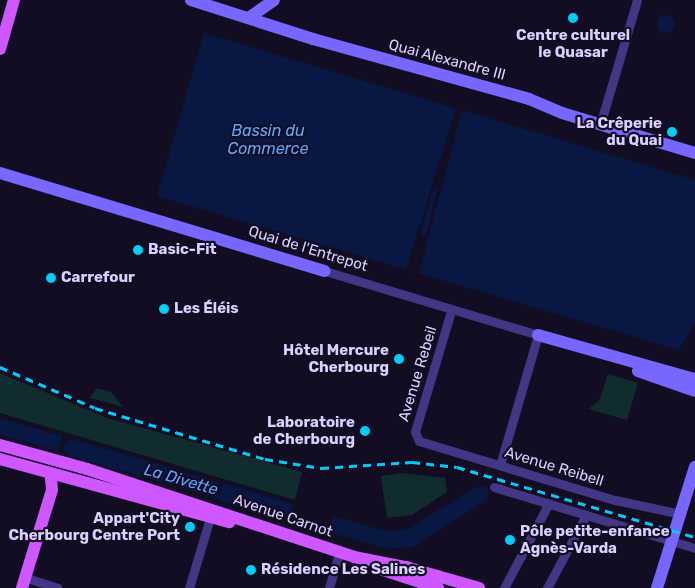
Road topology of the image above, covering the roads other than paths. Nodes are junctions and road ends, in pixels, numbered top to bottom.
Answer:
1 (14, 0) edge
2 (191, 0) edge
3 (275, 0) edge
4 (636, 0) edge
5 (250, 18) junction
6 (271, 23) junction
7 (0, 49) edge
8 (600, 125) junction
9 (695, 153) edge
10 (0, 173) edge
11 (325, 271) joint
12 (451, 311) junction
13 (538, 335) junction
14 (607, 355) junction
15 (695, 379) edge
16 (695, 391) edge
17 (421, 442) joint
18 (0, 445) edge
19 (0, 459) edge
20 (58, 460) junction
21 (500, 465) junction
22 (695, 467) edge
23 (52, 476) junction
24 (494, 487) dead end
25 (549, 503) junction
26 (681, 514) junction
27 (586, 515) junction
28 (210, 518) junction
29 (276, 533) junction
30 (672, 541) junction
31 (695, 548) edge
32 (339, 553) junction
33 (354, 558) junction
34 (23, 583) edge
35 (57, 588) edge
36 (189, 588) edge
37 (329, 588) edge
38 (438, 588) edge
39 (479, 588) edge
40 (504, 588) edge
41 (547, 588) edge
42 (657, 588) edge

1 - 7 main road
2 - 5 main road, Quai Alexandre III
3 - 5 main road
3 - 6 main road
4 - 8 street
5 - 6 main road, Quai Alexandre III
6 - 8 main road, Quai Alexandre III
8 - 9 main road, Quai Alexandre III
10 - 11 main road, Quai de l'Entrepot
11 - 12 street, Quai de l'Entrepot
12 - 13 street, Quai de l'Entrepot
12 - 17 street, Avenue Rebeil
13 - 14 main road, Quai de l'Entrepot
13 - 21 street
14 - 15 main road, Quai de l'Entrepot
14 - 16 main road, Quai de l'Entrepot
17 - 21 street, Avenue Reibell
18 - 20 main road, Avenue Carnot
19 - 23 main road
20 - 23 main road
20 - 29 main road, Avenue Carnot
21 - 26 street, Avenue Reibell
22 - 26 main road
23 - 28 main road
23 - 34 main road
24 - 25 street
25 - 27 street
25 - 40 street
26 - 30 main road
27 - 30 street
27 - 41 street
28 - 29 main road
28 - 36 street
29 - 32 main road, Avenue Carnot
30 - 31 street
30 - 42 main road
32 - 33 main road, Avenue Carnot
32 - 37 street
33 - 38 main road, Avenue Carnot
33 - 39 main road, Avenue Carnot
34 - 35 street

